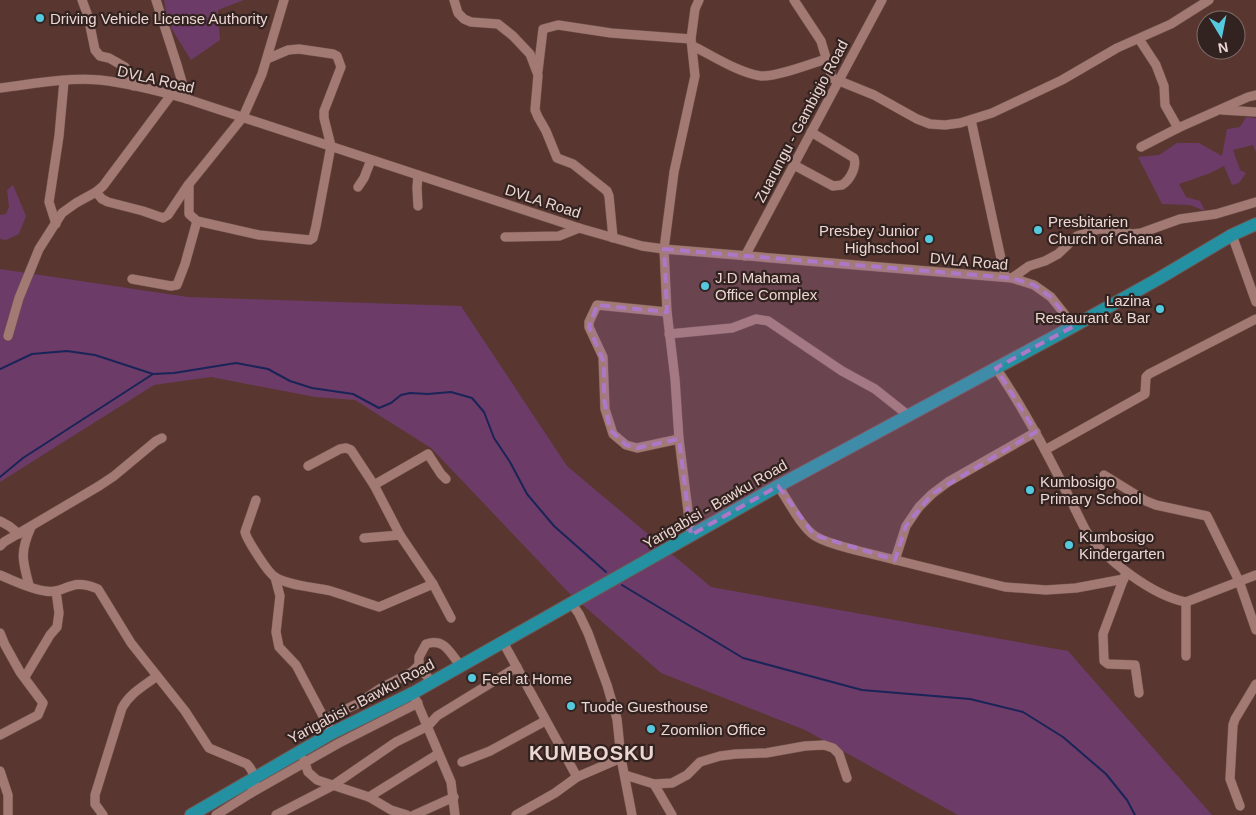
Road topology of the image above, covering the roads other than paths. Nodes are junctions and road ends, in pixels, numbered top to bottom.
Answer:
1 (82, 0) edge
2 (156, 0) edge
3 (284, 0) edge
4 (454, 0) edge
5 (794, 0) edge
6 (882, 0) edge
7 (1209, 0) edge
8 (697, 1) edge
9 (1140, 39) junction
10 (692, 43) junction
11 (267, 59) junction
12 (826, 59) junction
13 (538, 76) junction
14 (64, 81) junction
15 (838, 81) junction
16 (134, 86) junction
17 (0, 87) edge
18 (171, 95) junction
19 (1256, 95) edge
20 (186, 99) junction
21 (1219, 110) junction
22 (1256, 112) edge
23 (243, 117) junction
24 (971, 120) junction
25 (1178, 128) junction
26 (811, 132) junction
27 (331, 146) junction
28 (1141, 147) dead end
29 (370, 160) junction
30 (794, 165) junction
31 (418, 175) junction
32 (189, 184) junction
33 (358, 187) dead end
34 (96, 192) junction
35 (1256, 202) edge
36 (418, 206) dead end
37 (197, 221) junction
38 (56, 224) junction
39 (1256, 224) edge
40 (579, 228) junction
41 (1232, 235) junction
42 (505, 237) dead end
43 (613, 238) junction
44 (664, 249) junction
45 (745, 256) junction
46 (1008, 277) junction
47 (132, 279) dead end
48 (1256, 302) edge
49 (667, 312) junction
50 (1256, 318) edge
51 (1074, 326) junction
52 (669, 334) junction
53 (8, 336) dead end
54 (996, 368) junction
55 (909, 416) junction
56 (1036, 432) junction
57 (162, 438) dead end
58 (679, 439) junction
59 (1045, 450) junction
60 (308, 466) dead end
61 (1104, 475) dead end
62 (446, 479) dead end
63 (374, 485) junction
64 (778, 486) junction
65 (256, 500) dead end
66 (0, 522) edge
67 (31, 527) junction
68 (19, 534) junction
69 (400, 535) junction
70 (691, 535) junction
71 (364, 538) dead end
72 (0, 546) edge
73 (895, 560) junction
74 (1125, 574) junction
75 (1256, 575) edge
76 (0, 576) edge
77 (275, 577) junction
78 (1240, 581) junction
79 (433, 584) junction
80 (28, 585) junction
81 (56, 591) junction
82 (1186, 602) junction
83 (572, 604) junction
84 (451, 618) dead end
85 (1256, 630) edge
86 (0, 633) edge
87 (503, 642) junction
88 (1186, 656) dead end
89 (419, 665) junction
90 (460, 666) junction
91 (517, 667) junction
92 (157, 676) junction
93 (25, 677) junction
94 (431, 682) junction
95 (1256, 684) edge
96 (1139, 693) dead end
97 (416, 698) junction
98 (325, 719) junction
99 (545, 721) junction
100 (428, 726) junction
101 (332, 733) junction
102 (0, 735) edge
103 (438, 754) junction
104 (303, 758) junction
105 (621, 758) junction
106 (462, 762) dead end
107 (0, 771) edge
108 (625, 775) junction
109 (255, 777) junction
110 (577, 777) junction
111 (847, 778) dead end
112 (654, 784) junction
113 (332, 786) junction
114 (251, 793) junction
115 (369, 797) junction
116 (454, 797) junction
117 (1240, 806) dead end
118 (529, 811) edge
119 (212, 812) edge
120 (8, 815) edge
121 (103, 815) edge
122 (191, 815) edge
123 (276, 815) edge
124 (407, 815) edge
125 (414, 815) edge
126 (455, 815) edge
127 (516, 815) edge
128 (632, 815) edge
129 (672, 815) edge

1 - 16 street
2 - 20 street
3 - 11 street
4 - 13 street
5 - 12 street
6 - 15 street, Zuarungu - Gambigio Road
7 - 9 street
8 - 10 street
9 - 24 street
9 - 25 street
10 - 12 street
10 - 13 street
10 - 44 street
11 - 23 street
11 - 27 street
12 - 15 street
13 - 43 street
14 - 16 street, DVLA Road
14 - 17 street, DVLA Road
14 - 38 street
15 - 24 street
15 - 26 street, Zuarungu - Gambigio Road
16 - 18 street, DVLA Road
18 - 20 street, DVLA Road
18 - 34 street
19 - 21 street
20 - 23 street, DVLA Road
21 - 22 street
21 - 25 street
23 - 27 street, DVLA Road
23 - 32 street
24 - 46 street
25 - 28 street
26 - 30 street, Zuarungu - Gambigio Road
26 - 30 street
27 - 29 street, DVLA Road
27 - 37 street
29 - 31 street, DVLA Road
29 - 33 street
30 - 45 street, Zuarungu - Gambigio Road
31 - 36 street
31 - 40 street, DVLA Road
32 - 34 street
32 - 37 street
34 - 38 street
35 - 46 street
37 - 47 street
38 - 53 street
39 - 41 highway, Yarigabisi - Bawku Road
40 - 42 street
40 - 43 street, DVLA Road
41 - 48 street
41 - 51 highway, Yarigabisi - Bawku Road
43 - 44 street, DVLA Road
44 - 45 street, DVLA Road
44 - 49 street
45 - 46 street, DVLA Road
46 - 51 street, DVLA Road
49 - 52 street
49 - 58 street
50 - 59 street
51 - 54 highway, Yarigabisi - Bawku Road
52 - 55 street
52 - 58 street
54 - 55 highway, Yarigabisi - Bawku Road
54 - 56 street
55 - 64 highway, Yarigabisi - Bawku Road
56 - 59 street
56 - 73 street
57 - 67 street
58 - 70 street
59 - 74 street
60 - 63 street
61 - 78 street
62 - 63 street
63 - 69 street
64 - 70 highway, Yarigabisi - Bawku Road
64 - 73 street
65 - 77 street
66 - 68 street
67 - 68 street
67 - 80 street
68 - 72 street
69 - 71 street
69 - 79 street
70 - 83 highway, Yarigabisi - Bawku Road
73 - 74 street
74 - 82 street
74 - 96 street
75 - 78 street
76 - 80 street
77 - 79 street
77 - 98 street
78 - 82 street
78 - 85 street
79 - 84 street
80 - 81 street
81 - 92 street
81 - 93 street
82 - 88 street
83 - 87 highway, Yarigabisi - Bawku Road
83 - 105 street
86 - 93 street
87 - 90 highway, Yarigabisi - Bawku Road
87 - 91 street
89 - 90 street
89 - 94 street
89 - 98 street
90 - 94 highway, Yarigabisi - Bawku Road
91 - 99 street
91 - 100 street
92 - 109 street
92 - 121 street
93 - 102 street
94 - 97 highway, Yarigabisi - Bawku Road
95 - 117 street
97 - 100 street
97 - 101 highway, Yarigabisi - Bawku Road
97 - 104 street
98 - 101 street
99 - 106 street
99 - 110 street
100 - 103 street
100 - 113 street
101 - 104 highway, Yarigabisi - Bawku Road
103 - 115 street
103 - 116 street
104 - 109 highway, Yarigabisi - Bawku Road
104 - 113 street
104 - 114 street
105 - 108 street
105 - 110 street
107 - 120 street
108 - 112 street
108 - 128 street
109 - 114 street
109 - 119 highway, Yarigabisi - Bawku Road
110 - 118 street
111 - 112 street
112 - 129 street
113 - 115 street
113 - 123 street
114 - 119 street
115 - 124 street
116 - 125 street
116 - 126 street
118 - 127 street
119 - 122 highway, Yarigabisi - Bawku Road

